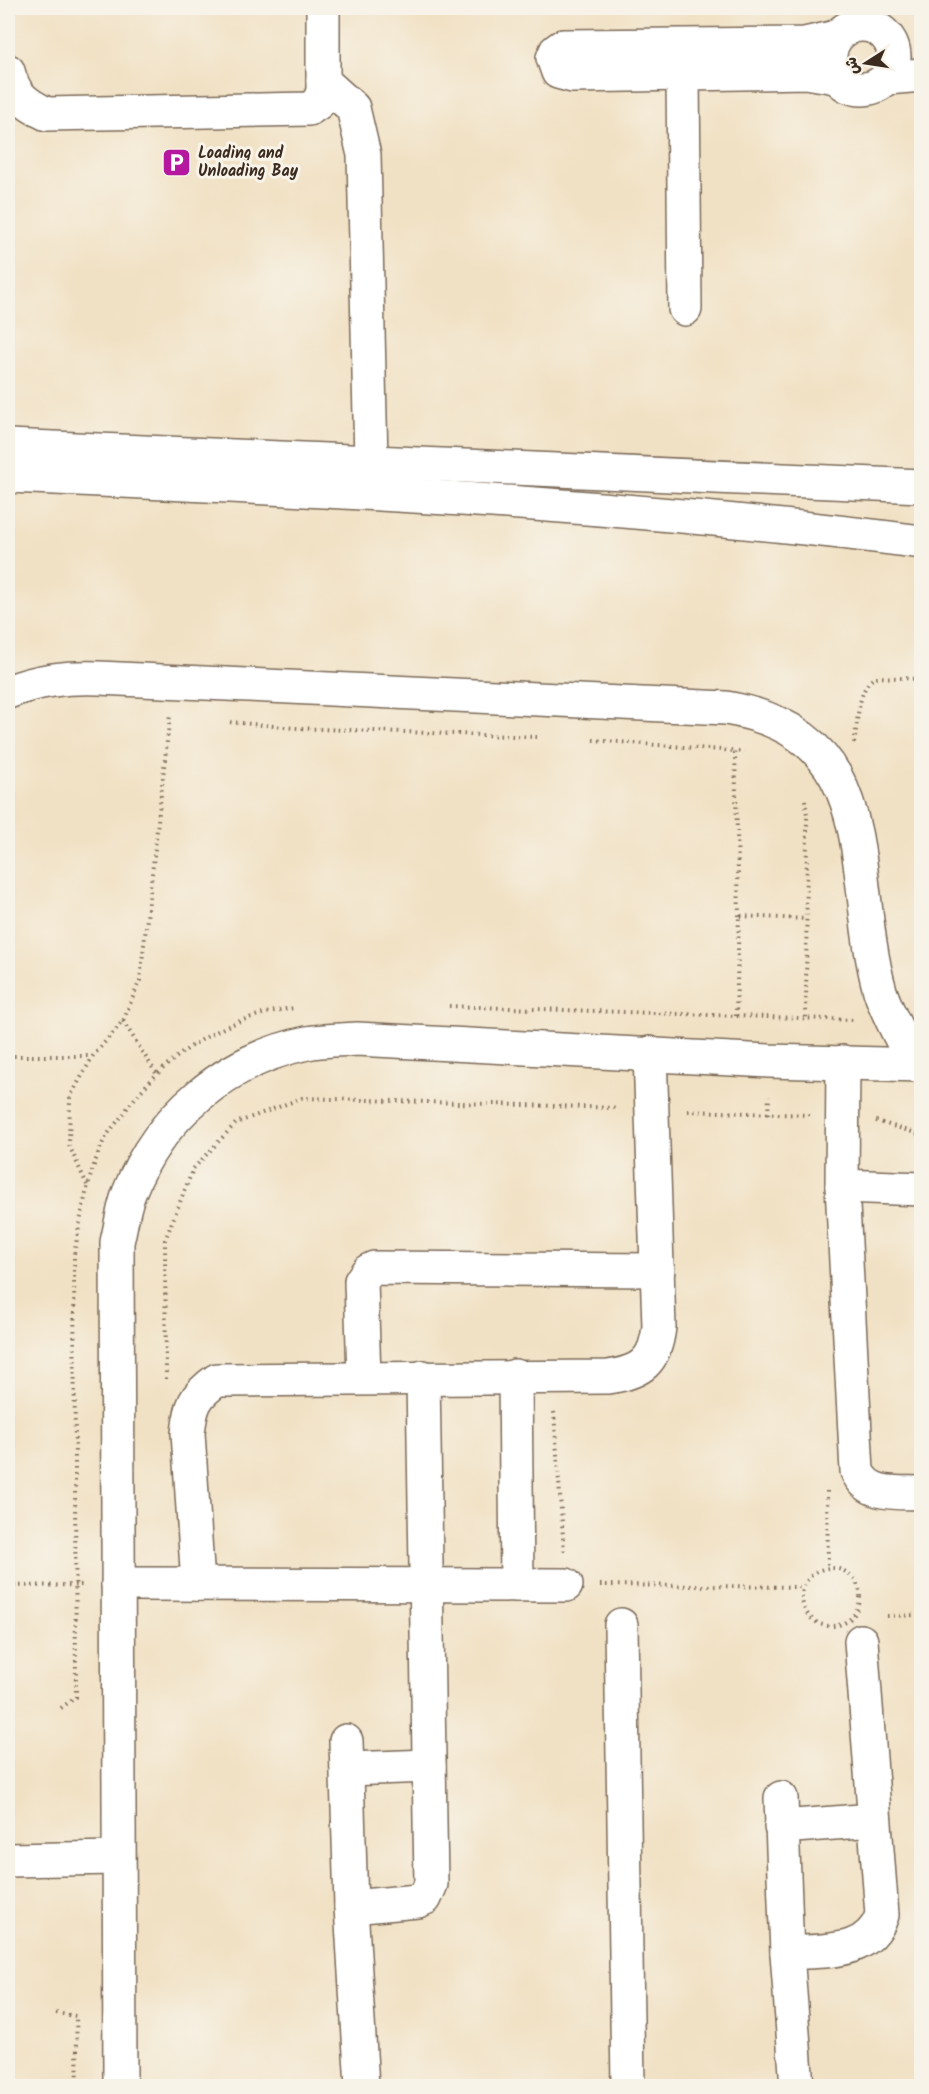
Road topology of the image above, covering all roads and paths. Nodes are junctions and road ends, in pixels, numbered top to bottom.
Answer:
1 (323, 8) edge
2 (841, 26) edge
3 (892, 32) edge
4 (8, 71) edge
5 (683, 73) junction
6 (921, 75) edge
7 (836, 77) junction
8 (887, 78) junction
9 (323, 81) junction
10 (685, 309) dead end
11 (8, 434) edge
12 (8, 446) edge
13 (46, 447) junction
14 (371, 461) junction
15 (8, 476) edge
16 (921, 486) edge
17 (921, 542) edge
18 (921, 679) edge
19 (174, 681) junction
20 (8, 692) edge
21 (159, 717) dead end
22 (170, 717) junction
23 (179, 718) dead end
24 (220, 722) dead end
25 (549, 738) dead end
26 (584, 739) dead end
27 (735, 751) junction
28 (754, 754) dead end
29 (845, 793) junction
30 (805, 797) dead end
31 (739, 916) junction
32 (806, 919) junction
33 (444, 1006) dead end
34 (295, 1007) dead end
35 (736, 1016) junction
36 (806, 1018) junction
37 (123, 1021) junction
38 (894, 1022) junction
39 (650, 1053) junction
40 (8, 1056) edge
41 (93, 1056) junction
42 (843, 1062) junction
43 (918, 1065) edge
44 (156, 1073) junction
45 (653, 1110) junction
46 (811, 1115) dead end
47 (87, 1185) junction
48 (842, 1186) junction
49 (921, 1190) edge
50 (658, 1270) junction
51 (515, 1376) junction
52 (552, 1376) junction
53 (423, 1377) junction
54 (364, 1378) junction
55 (166, 1382) dead end
56 (921, 1493) edge
57 (118, 1584) junction
58 (198, 1584) junction
59 (74, 1585) junction
60 (426, 1585) junction
61 (517, 1585) junction
62 (566, 1585) junction
63 (8, 1586) edge
64 (803, 1587) junction
65 (621, 1625) dead end
66 (861, 1641) dead end
67 (61, 1708) dead end
68 (429, 1766) junction
69 (874, 1820) junction
70 (118, 1858) junction
71 (8, 1860) edge
72 (351, 1907) junction
73 (786, 1953) junction
74 (56, 2013) dead end
75 (78, 2086) edge
76 (120, 2086) edge
77 (362, 2086) edge
78 (628, 2086) edge
79 (797, 2086) edge

1 - 9 street
2 - 3 street
2 - 5 street
2 - 7 street
3 - 8 street
4 - 9 street
5 - 7 street
5 - 10 street
6 - 8 street
7 - 8 street
9 - 14 street
11 - 13 street
12 - 13 street
13 - 14 street
14 - 16 street
15 - 17 street
18 - 29 path
19 - 20 street
19 - 22 path
19 - 29 street
21 - 22 path
22 - 23 path
22 - 37 path
24 - 25 path
26 - 27 path
27 - 28 path
27 - 31 path
29 - 38 street
30 - 32 path
31 - 32 path
31 - 35 path
32 - 36 path
33 - 35 path
34 - 44 path
35 - 36 path
36 - 38 path
37 - 41 path
37 - 44 path
38 - 43 street
39 - 42 street
39 - 45 street
39 - 57 street
40 - 41 path
41 - 47 path
42 - 43 street
42 - 48 street
44 - 47 path
45 - 46 path
45 - 50 street
45 - 55 path
47 - 59 path
48 - 49 street
48 - 56 street
50 - 52 street
50 - 54 street
51 - 52 street
51 - 53 street
51 - 61 street
52 - 62 path
53 - 54 street
53 - 60 street
54 - 58 street
57 - 58 street
57 - 59 path
57 - 70 street
58 - 60 street
59 - 63 path
59 - 67 path
60 - 61 street
60 - 68 street
61 - 62 street
62 - 64 path
64 - 64 path
65 - 78 street
66 - 69 street
68 - 72 street
68 - 72 street
69 - 73 street
69 - 73 street
70 - 71 street
70 - 76 street
72 - 77 street
73 - 79 street
74 - 75 path

